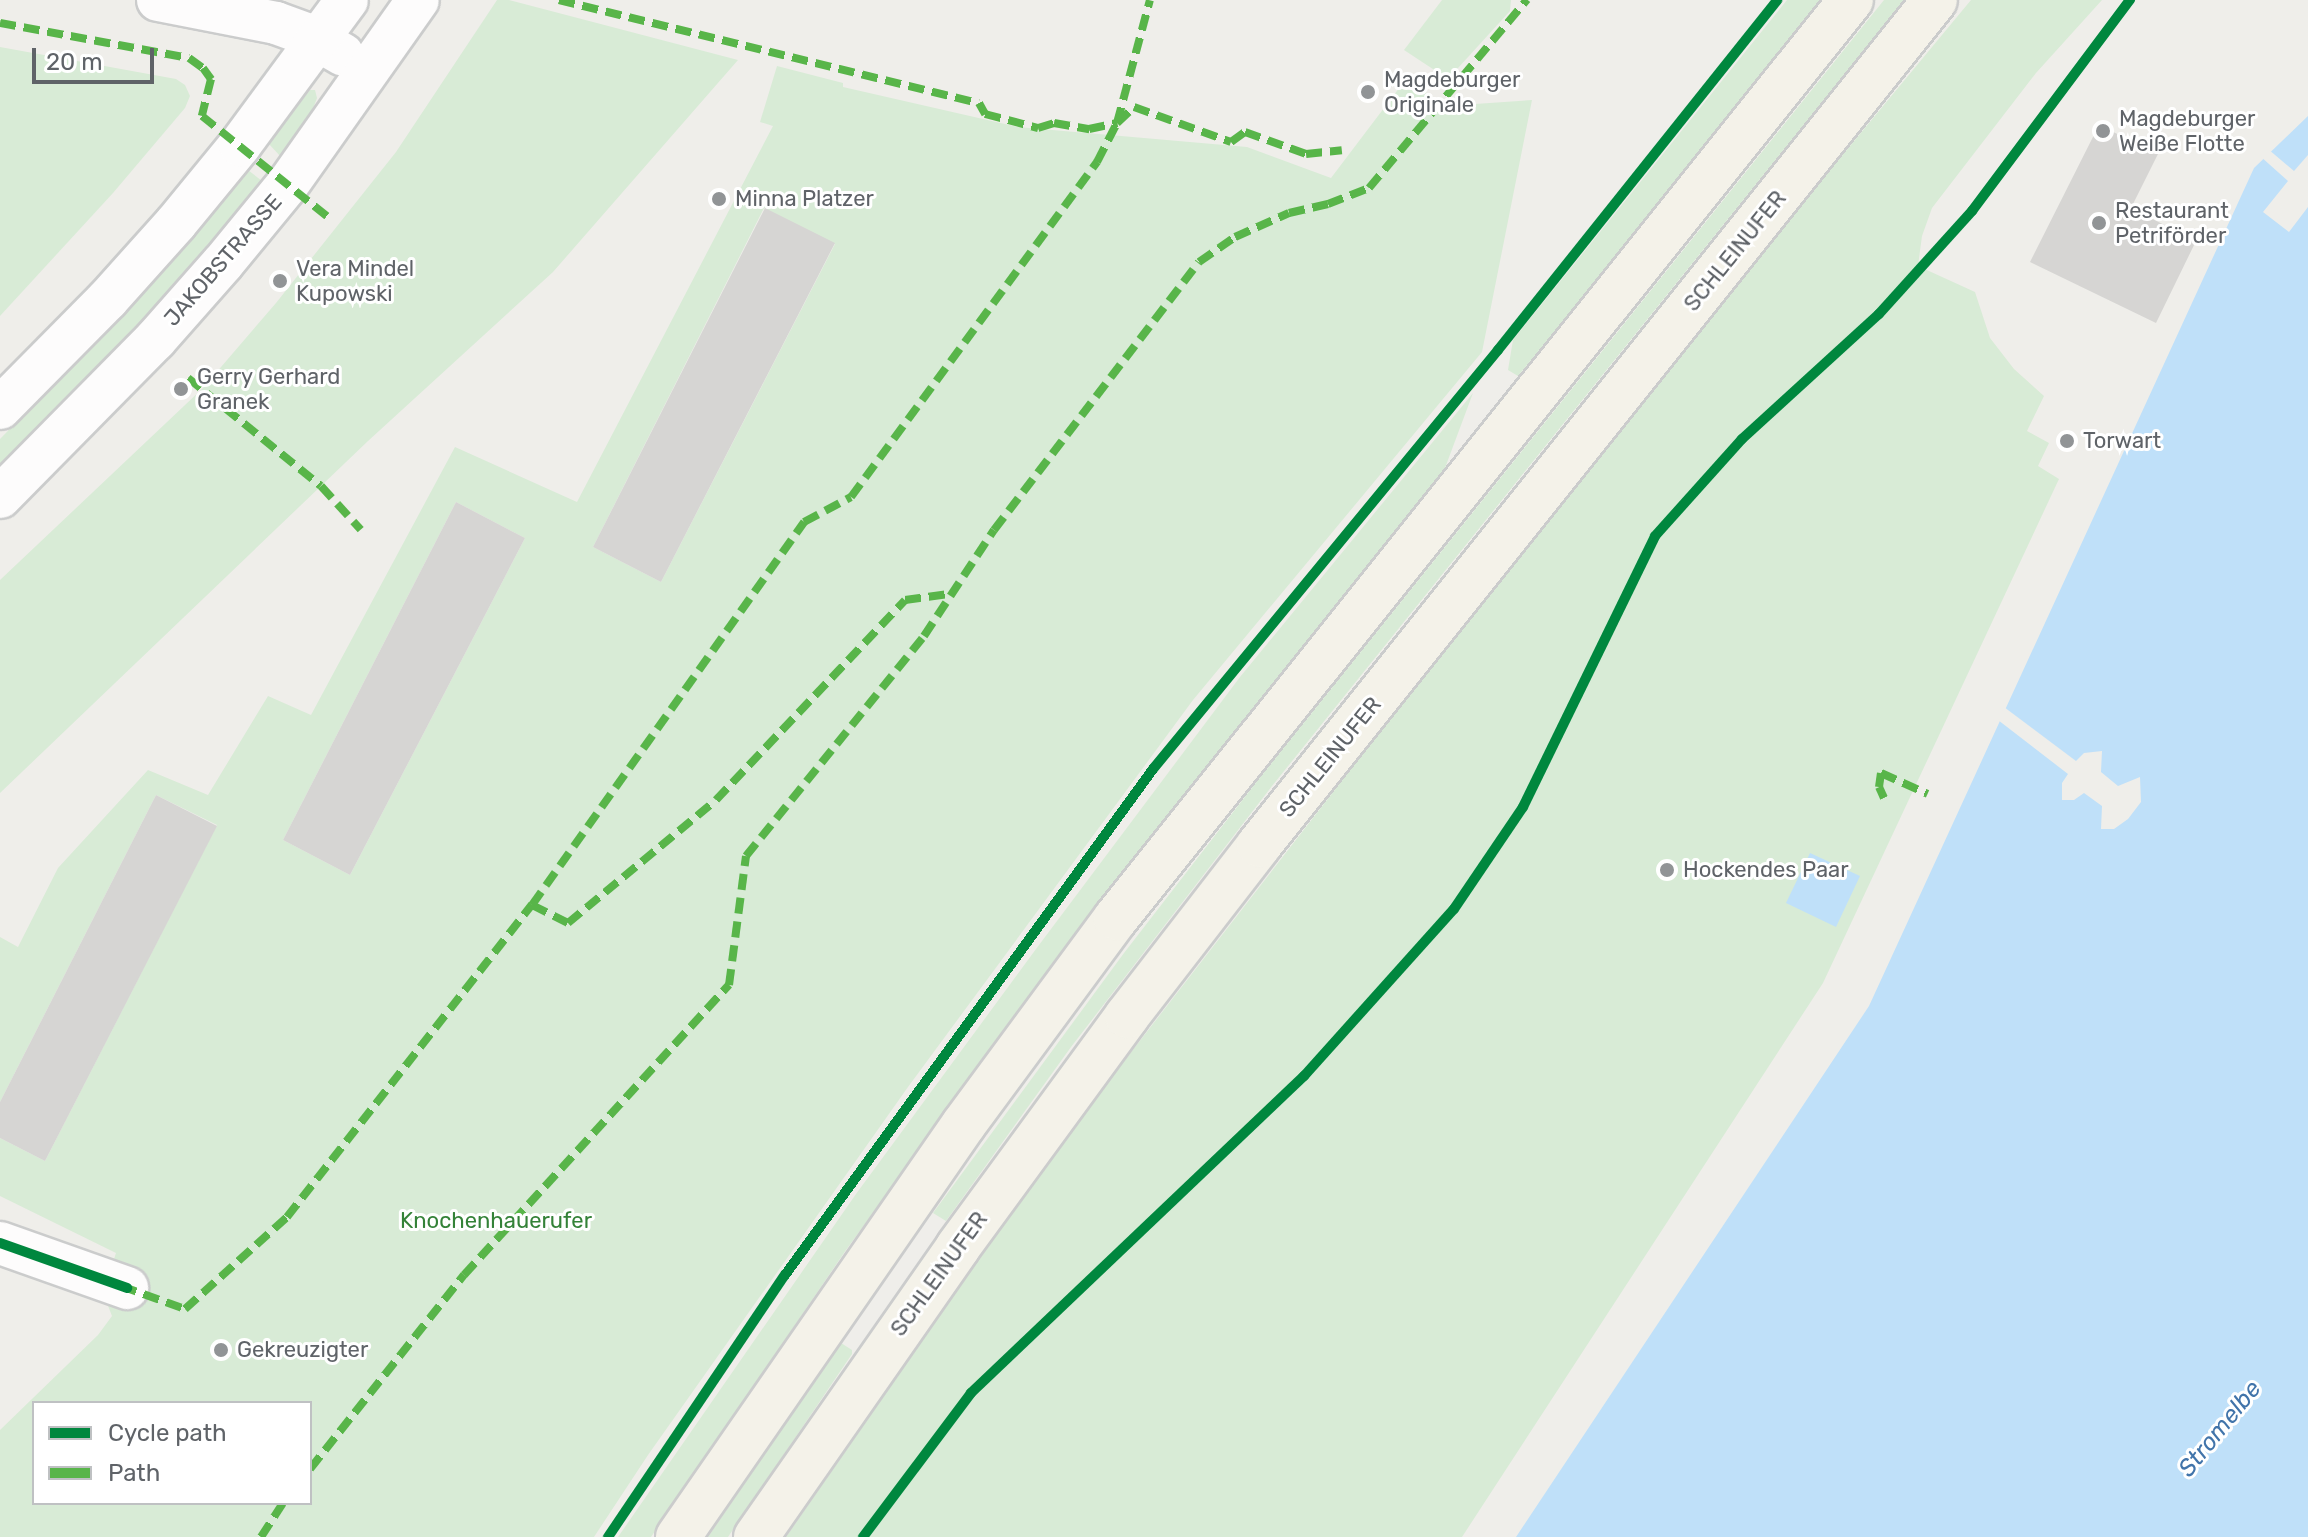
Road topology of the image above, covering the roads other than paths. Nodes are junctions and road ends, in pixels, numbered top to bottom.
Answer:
1 (158, 0) edge
2 (347, 0) edge
3 (418, 0) edge
4 (1851, 0) edge
5 (1935, 0) edge
6 (319, 41) junction
7 (371, 71) junction
8 (0, 408) edge
9 (0, 497) edge
10 (0, 1243) edge
11 (127, 1288) dead end
12 (678, 1537) edge
13 (756, 1537) edge

1 - 6 street
2 - 6 street
3 - 7 street, JAKOBSTRASSE
4 - 12 main road
5 - 13 main road, SCHLEINUFER
6 - 7 street
6 - 8 street
7 - 9 street, JAKOBSTRASSE
10 - 11 street

